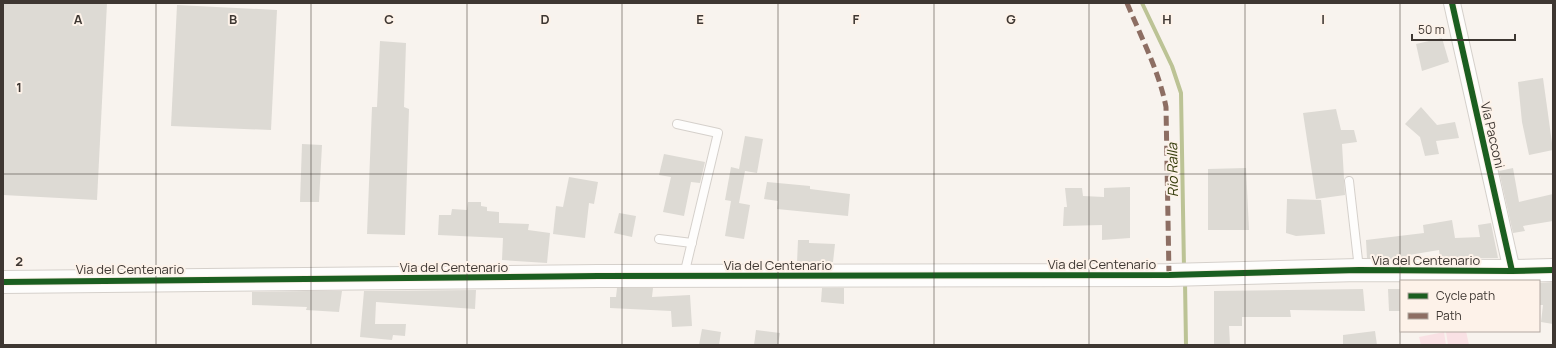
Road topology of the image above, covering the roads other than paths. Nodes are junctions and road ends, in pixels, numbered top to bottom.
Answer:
1 (1452, 3) edge
2 (677, 124) dead end
3 (1349, 181) dead end
4 (659, 239) dead end
5 (692, 243) junction
6 (1359, 270) junction
7 (1553, 270) edge
8 (1512, 271) junction
9 (684, 276) junction
10 (3, 282) edge

1 - 8 street, Via Pacconi
2 - 5 lane
3 - 6 lane
4 - 5 lane
5 - 9 lane
6 - 8 street, Via del Centenario
6 - 9 street, Via del Centenario
7 - 8 street, Via del Centenario
9 - 10 street, Via del Centenario

